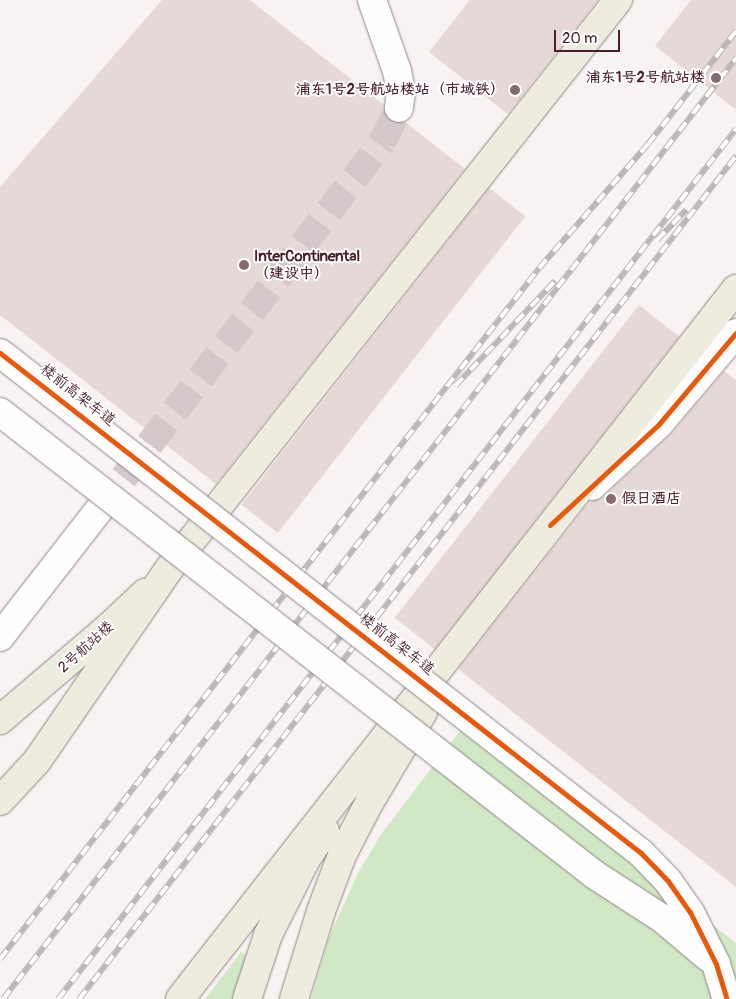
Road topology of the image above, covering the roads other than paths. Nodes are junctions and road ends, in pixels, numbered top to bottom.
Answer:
1 (372, 0) edge
2 (618, 0) edge
3 (399, 108) tunnel mouth
4 (736, 289) edge
5 (736, 333) edge
6 (0, 353) edge
7 (0, 412) edge
8 (98, 511) tunnel mouth
9 (550, 525) junction
10 (169, 569) junction
11 (492, 599) junction
12 (0, 637) edge
13 (0, 720) edge
14 (396, 721) junction
15 (0, 801) edge
16 (716, 964) junction
17 (180, 999) edge
18 (247, 999) edge
19 (294, 999) edge
20 (727, 999) edge

1 - 3 street
2 - 10 main road
4 - 9 main road
5 - 9 street
6 - 16 street, 楼前高架车道, bridge
7 - 16 street, bridge
8 - 12 street
9 - 11 main road
10 - 13 main road, 2号航站楼
10 - 15 main road
11 - 14 main road
11 - 19 main road
14 - 17 main road
14 - 18 main road
16 - 20 street, 楼前高架车道, bridge

